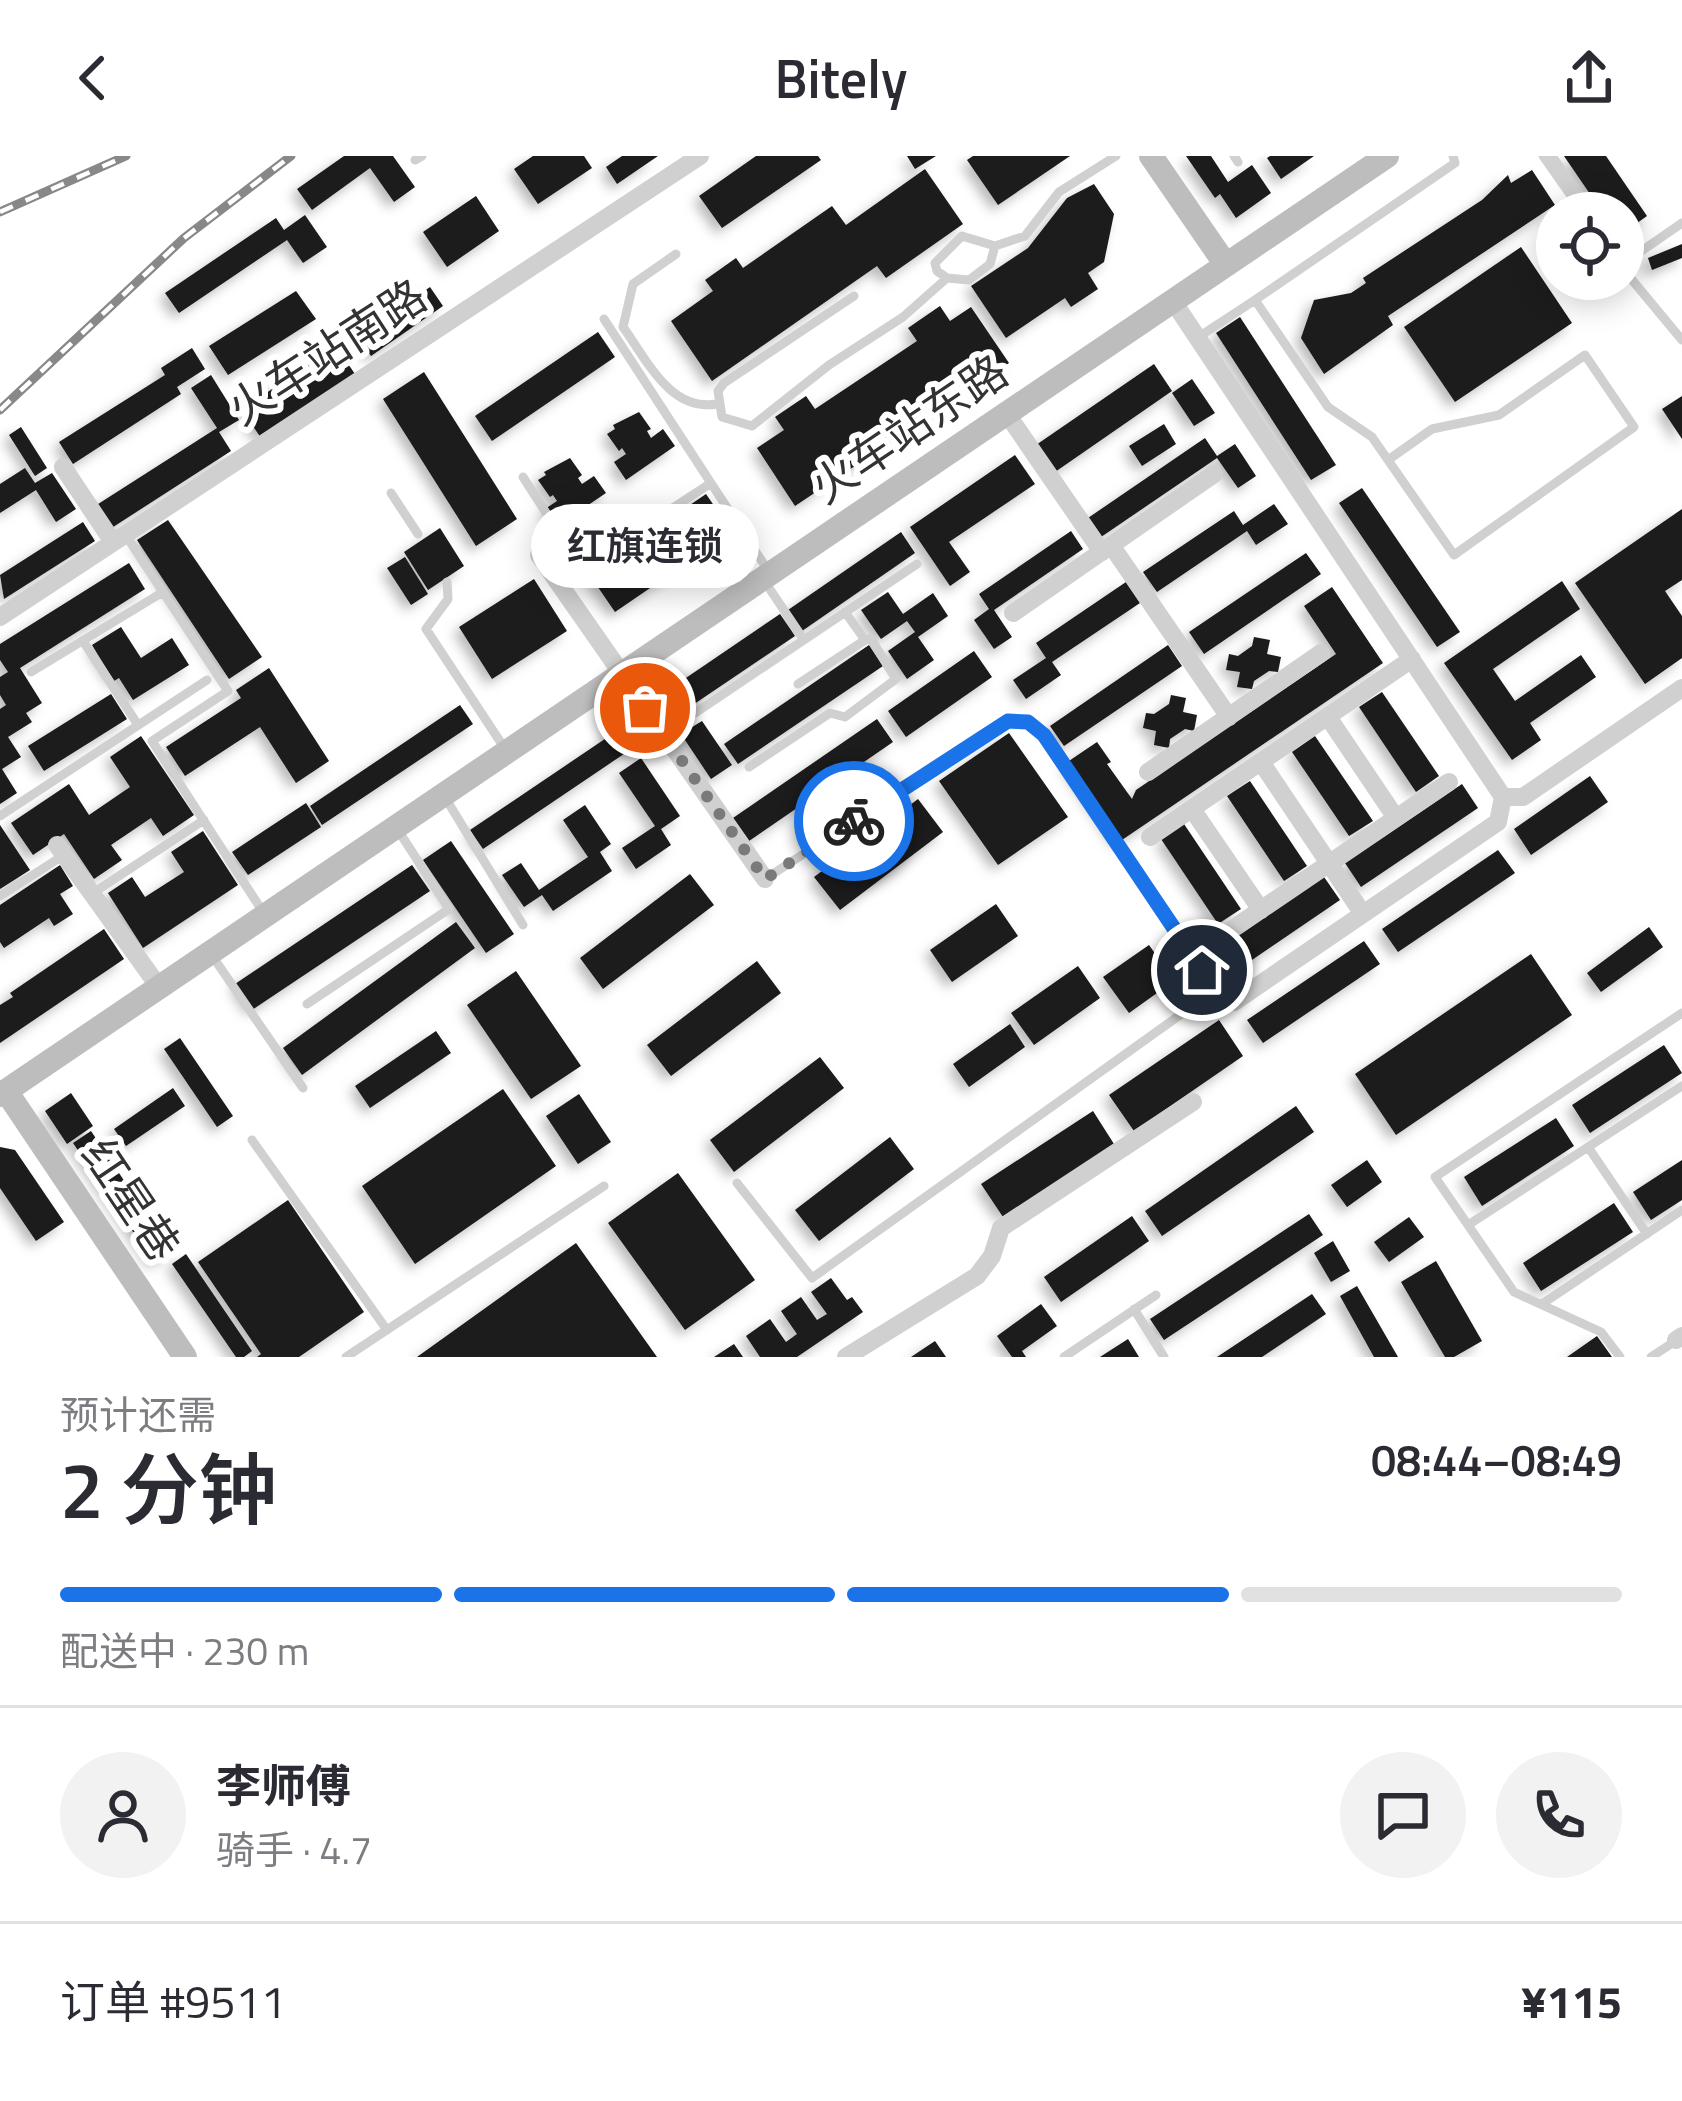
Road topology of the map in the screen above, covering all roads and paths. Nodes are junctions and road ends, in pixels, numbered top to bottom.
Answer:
1 (700, 156) edge
2 (1116, 156) edge
3 (1151, 156) edge
4 (1388, 156) edge
5 (1453, 156) edge
6 (1543, 156) edge
7 (1552, 156) edge
8 (1571, 192) edge
9 (1575, 192) edge
10 (1682, 223) edge
11 (994, 246) junction
12 (1644, 249) edge
13 (676, 254) dead end
14 (1226, 265) junction
15 (947, 278) junction
16 (1644, 294) edge
17 (854, 296) dead end
18 (1255, 301) junction
19 (1172, 302) junction
20 (604, 319) dead end
21 (1197, 338) junction
22 (1682, 340) edge
23 (717, 404) junction
24 (1007, 414) junction
25 (1388, 460) junction
26 (63, 466) dead end
27 (1214, 474) dead end
28 (523, 477) dead end
29 (711, 483) junction
30 (391, 494) dead end
31 (418, 535) dead end
32 (119, 538) junction
33 (1106, 548) junction
34 (539, 555) dead end
35 (917, 564) dead end
36 (767, 576) junction
37 (447, 582) dead end
38 (163, 592) junction
39 (845, 612) junction
40 (1013, 613) dead end
41 (0, 617) edge
42 (83, 640) junction
43 (804, 640) junction
44 (865, 640) junction
45 (1322, 652) dead end
46 (1412, 659) junction
47 (32, 672) dead end
48 (622, 674) junction
49 (207, 680) dead end
50 (798, 684) dead end
51 (1682, 688) edge
52 (695, 713) dead end
53 (1228, 717) junction
54 (1328, 717) junction
55 (138, 725) junction
56 (507, 752) junction
57 (1261, 762) junction
58 (749, 767) dead end
59 (1148, 772) dead end
60 (1449, 782) dead end
61 (443, 795) junction
62 (1503, 797) junction
63 (1192, 809) junction
64 (0, 816) edge
65 (1396, 818) junction
66 (204, 820) junction
67 (396, 827) junction
68 (1150, 837) dead end
69 (60, 850) joint
70 (1329, 863) junction
71 (765, 879) joint
72 (92, 894) junction
73 (0, 896) edge
74 (1261, 910) junction
75 (1363, 914) junction
76 (265, 915) junction
77 (523, 925) dead end
78 (1209, 945) dead end
79 (210, 952) junction
80 (159, 987) junction
81 (1234, 1002) dead end
82 (307, 1004) dead end
83 (1680, 1019) edge
84 (1682, 1086) edge
85 (303, 1088) dead end
86 (3, 1093) edge
87 (1193, 1102) dead end
88 (252, 1140) dead end
89 (1588, 1147) junction
90 (737, 1183) dead end
91 (604, 1186) dead end
92 (1682, 1210) edge
93 (1468, 1225) junction
94 (1647, 1234) junction
95 (1156, 1295) dead end
96 (1541, 1304) junction
97 (1134, 1310) junction
98 (387, 1330) junction
99 (1680, 1339) edge
100 (185, 1357) edge
101 (346, 1357) edge
102 (846, 1357) edge
103 (1064, 1357) edge
104 (1164, 1357) edge
105 (1620, 1357) edge
106 (1651, 1357) edge

1 - 32 street, 火车站南路
2 - 11 lane
3 - 14 main road
4 - 14 main road, 火车站东路
5 - 18 lane
6 - 8 lane
7 - 9 lane
10 - 12 lane
11 - 15 lane
11 - 15 lane
13 - 23 lane
14 - 19 main road, 火车站东路
15 - 23 lane
16 - 22 lane
17 - 23 lane
18 - 21 lane
18 - 25 lane
19 - 21 street
19 - 24 main road, 火车站东路
20 - 29 lane
21 - 46 street
24 - 33 street
24 - 36 main road, 火车站东路
25 - 25 lane
26 - 32 street
27 - 33 street
28 - 29 lane
29 - 36 lane
30 - 31 lane
32 - 38 lane
32 - 41 street, 火车站南路
33 - 40 street
33 - 53 street
34 - 48 street
35 - 39 lane
36 - 43 lane
36 - 48 main road, 火车站东路
37 - 56 lane
38 - 42 lane
38 - 66 lane
39 - 43 lane
39 - 44 lane
42 - 47 lane
42 - 55 lane
43 - 52 lane
44 - 50 lane
44 - 58 lane
45 - 53 street
46 - 54 street
46 - 62 street
48 - 56 main road, 火车站东路
48 - 71 street
49 - 55 lane
51 - 62 street
53 - 59 street
54 - 57 street
54 - 65 street
55 - 64 lane
56 - 61 main road, 火车站东路
57 - 63 street
57 - 70 street
60 - 65 street
61 - 67 main road, 火车站东路
61 - 77 lane
62 - 75 street
63 - 68 street
63 - 74 street
65 - 70 street
66 - 72 lane
66 - 76 lane
67 - 76 main road, 火车站东路
67 - 82 lane
69 - 72 street
69 - 73 lane
70 - 74 street
70 - 75 street
71 - 90 lane
72 - 80 street
74 - 78 street
75 - 81 street
76 - 79 main road, 火车站东路
79 - 80 main road, 火车站东路
79 - 85 lane
80 - 86 main road, 火车站东路
83 - 93 lane
84 - 89 lane
86 - 100 main road, 红星巷
87 - 102 street
88 - 98 lane
89 - 93 lane
89 - 94 lane
91 - 98 lane
92 - 94 lane
93 - 96 lane
94 - 96 lane
95 - 97 lane
96 - 105 lane
97 - 103 lane
97 - 104 lane
98 - 101 lane
99 - 106 lane

